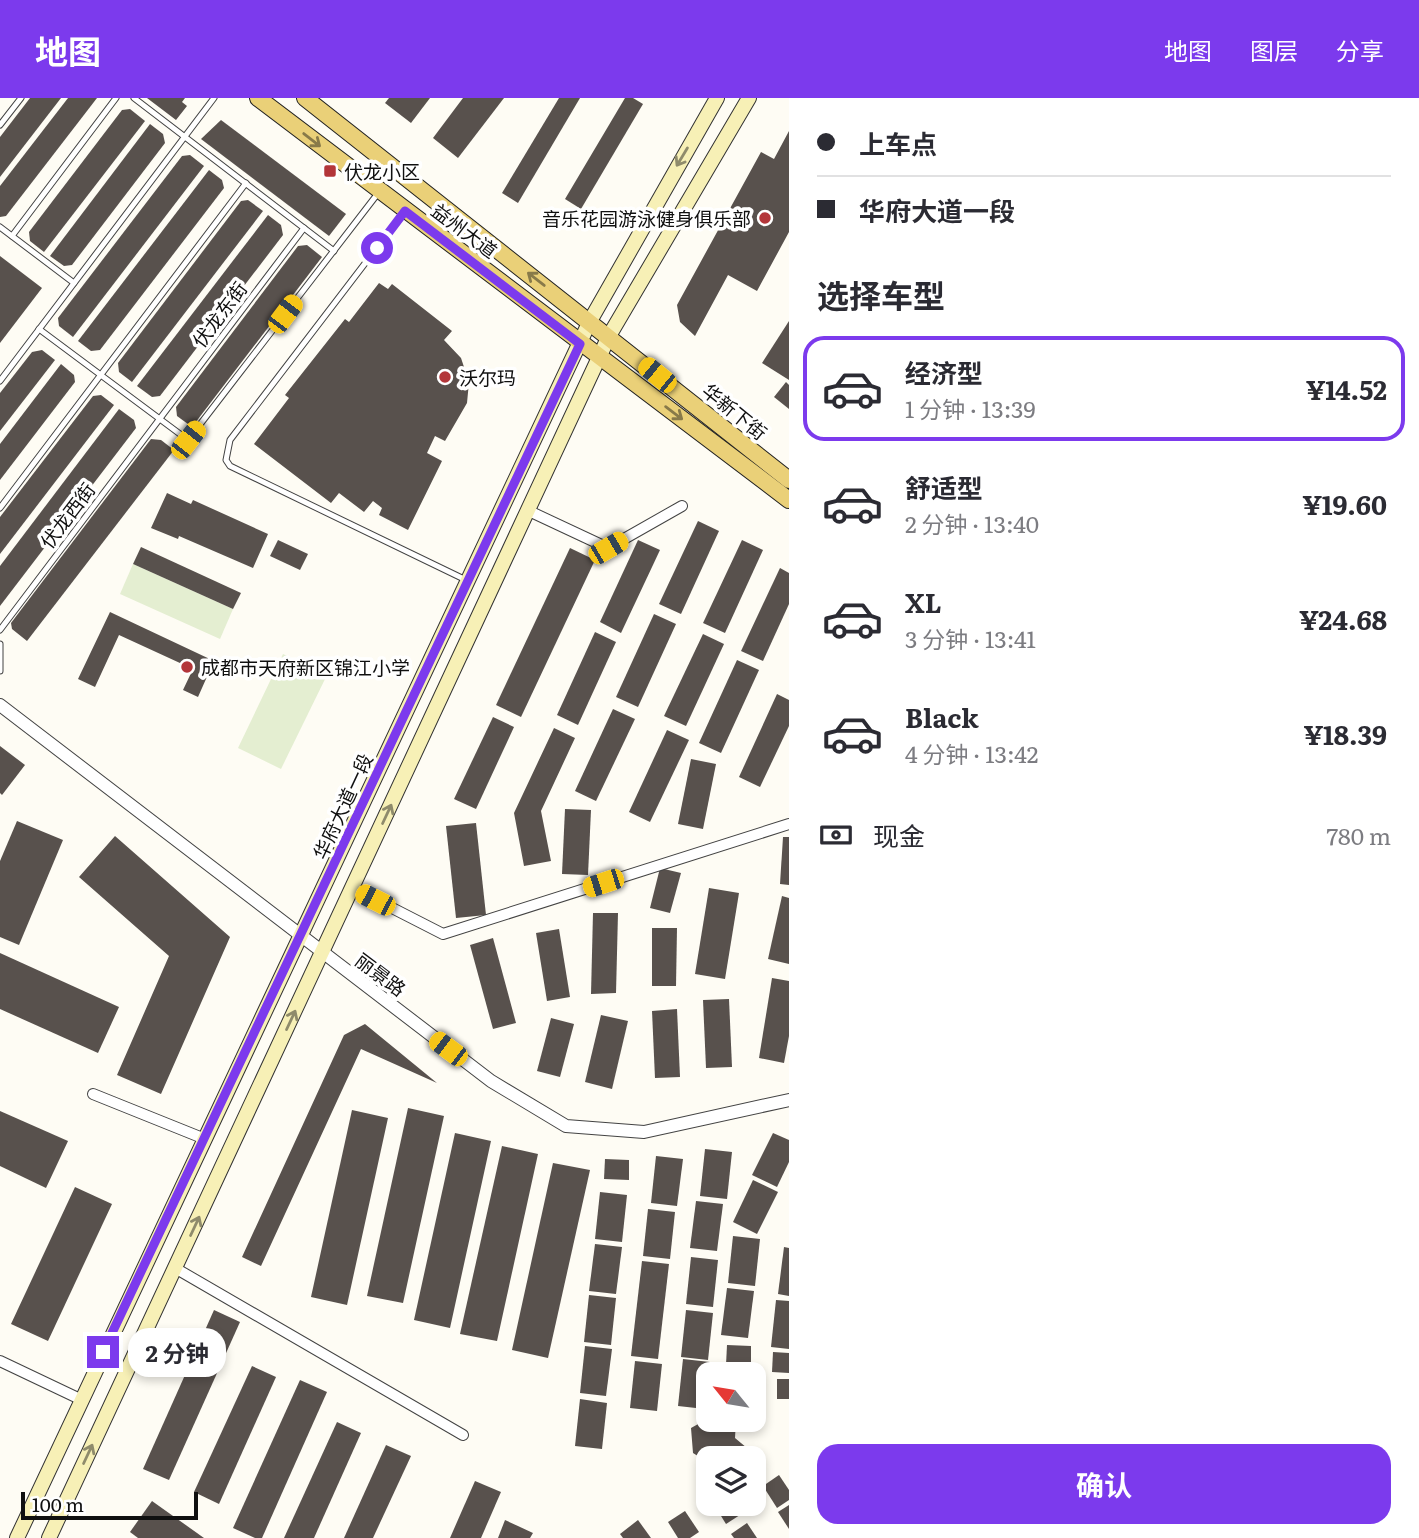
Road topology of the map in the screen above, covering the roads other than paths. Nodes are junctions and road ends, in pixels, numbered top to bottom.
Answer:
1 (20, 98) edge
2 (116, 98) edge
3 (134, 98) edge
4 (214, 98) edge
5 (258, 98) edge
6 (305, 98) edge
7 (717, 98) edge
8 (749, 98) edge
9 (0, 125) edge
10 (185, 137) junction
11 (246, 183) junction
12 (379, 192) junction
13 (405, 211) junction
14 (0, 227) edge
15 (304, 228) junction
16 (12, 236) junction
17 (334, 251) junction
18 (74, 283) junction
19 (590, 321) junction
20 (39, 329) junction
21 (609, 336) junction
22 (580, 344) junction
23 (600, 358) junction
24 (0, 366) edge
25 (7, 372) junction
26 (101, 375) junction
27 (0, 381) edge
28 (160, 419) junction
29 (789, 480) edge
30 (789, 500) edge
31 (682, 506) dead end
32 (0, 508) edge
33 (529, 510) junction
34 (469, 581) junction
35 (0, 629) edge
36 (0, 644) edge
37 (0, 671) edge
38 (0, 705) edge
39 (789, 824) edge
40 (353, 888) junction
41 (301, 937) junction
42 (321, 953) junction
43 (93, 1094) dead end
44 (789, 1100) edge
45 (205, 1139) junction
46 (175, 1268) junction
47 (0, 1361) edge
48 (80, 1399) junction
49 (463, 1435) dead end
50 (17, 1538) edge
51 (48, 1538) edge

1 - 9 lane
2 - 16 lane
3 - 10 lane
4 - 10 lane
5 -> 12 main road, 益州大道
19 -> 6 main road, 益州大道
7 -> 19 main road, 华府大道一段
8 - 21 main road
10 - 11 lane
10 - 18 lane
11 - 15 lane
11 - 26 lane
12 - 13 main road, 益州大道
12 - 17 lane
13 - 22 main road, 益州大道
13 - 34 lane
14 - 16 lane
15 - 17 lane
15 - 28 lane, 伏龙东街
16 - 18 lane
17 - 28 lane
18 - 20 lane
19 - 21 main road, 华新下街
19 - 22 main road, 华府大道一段
20 - 25 lane
20 - 26 lane
21 - 23 main road
21 - 29 main road, 华新下街
22 - 23 main road, 益州大道
22 - 34 main road, 华府大道一段
23 -> 30 main road, 益州大道
23 - 33 main road
24 - 25 lane
25 - 27 lane
26 - 28 lane
26 - 32 lane
28 - 35 lane, 伏龙西街
31 - 33 street
40 -> 33 main road
34 - 41 main road, 华府大道一段
36 - 37 lane
38 - 41 street, 丽景路
39 - 40 street
40 - 42 main road
41 - 42 street, 丽景路
41 - 45 main road, 华府大道一段
42 - 44 street, 丽景路
46 -> 42 main road
43 - 45 street
45 - 48 main road, 华府大道一段
46 - 49 street
51 -> 46 main road
47 - 48 street
48 - 50 main road, 华府大道一段

